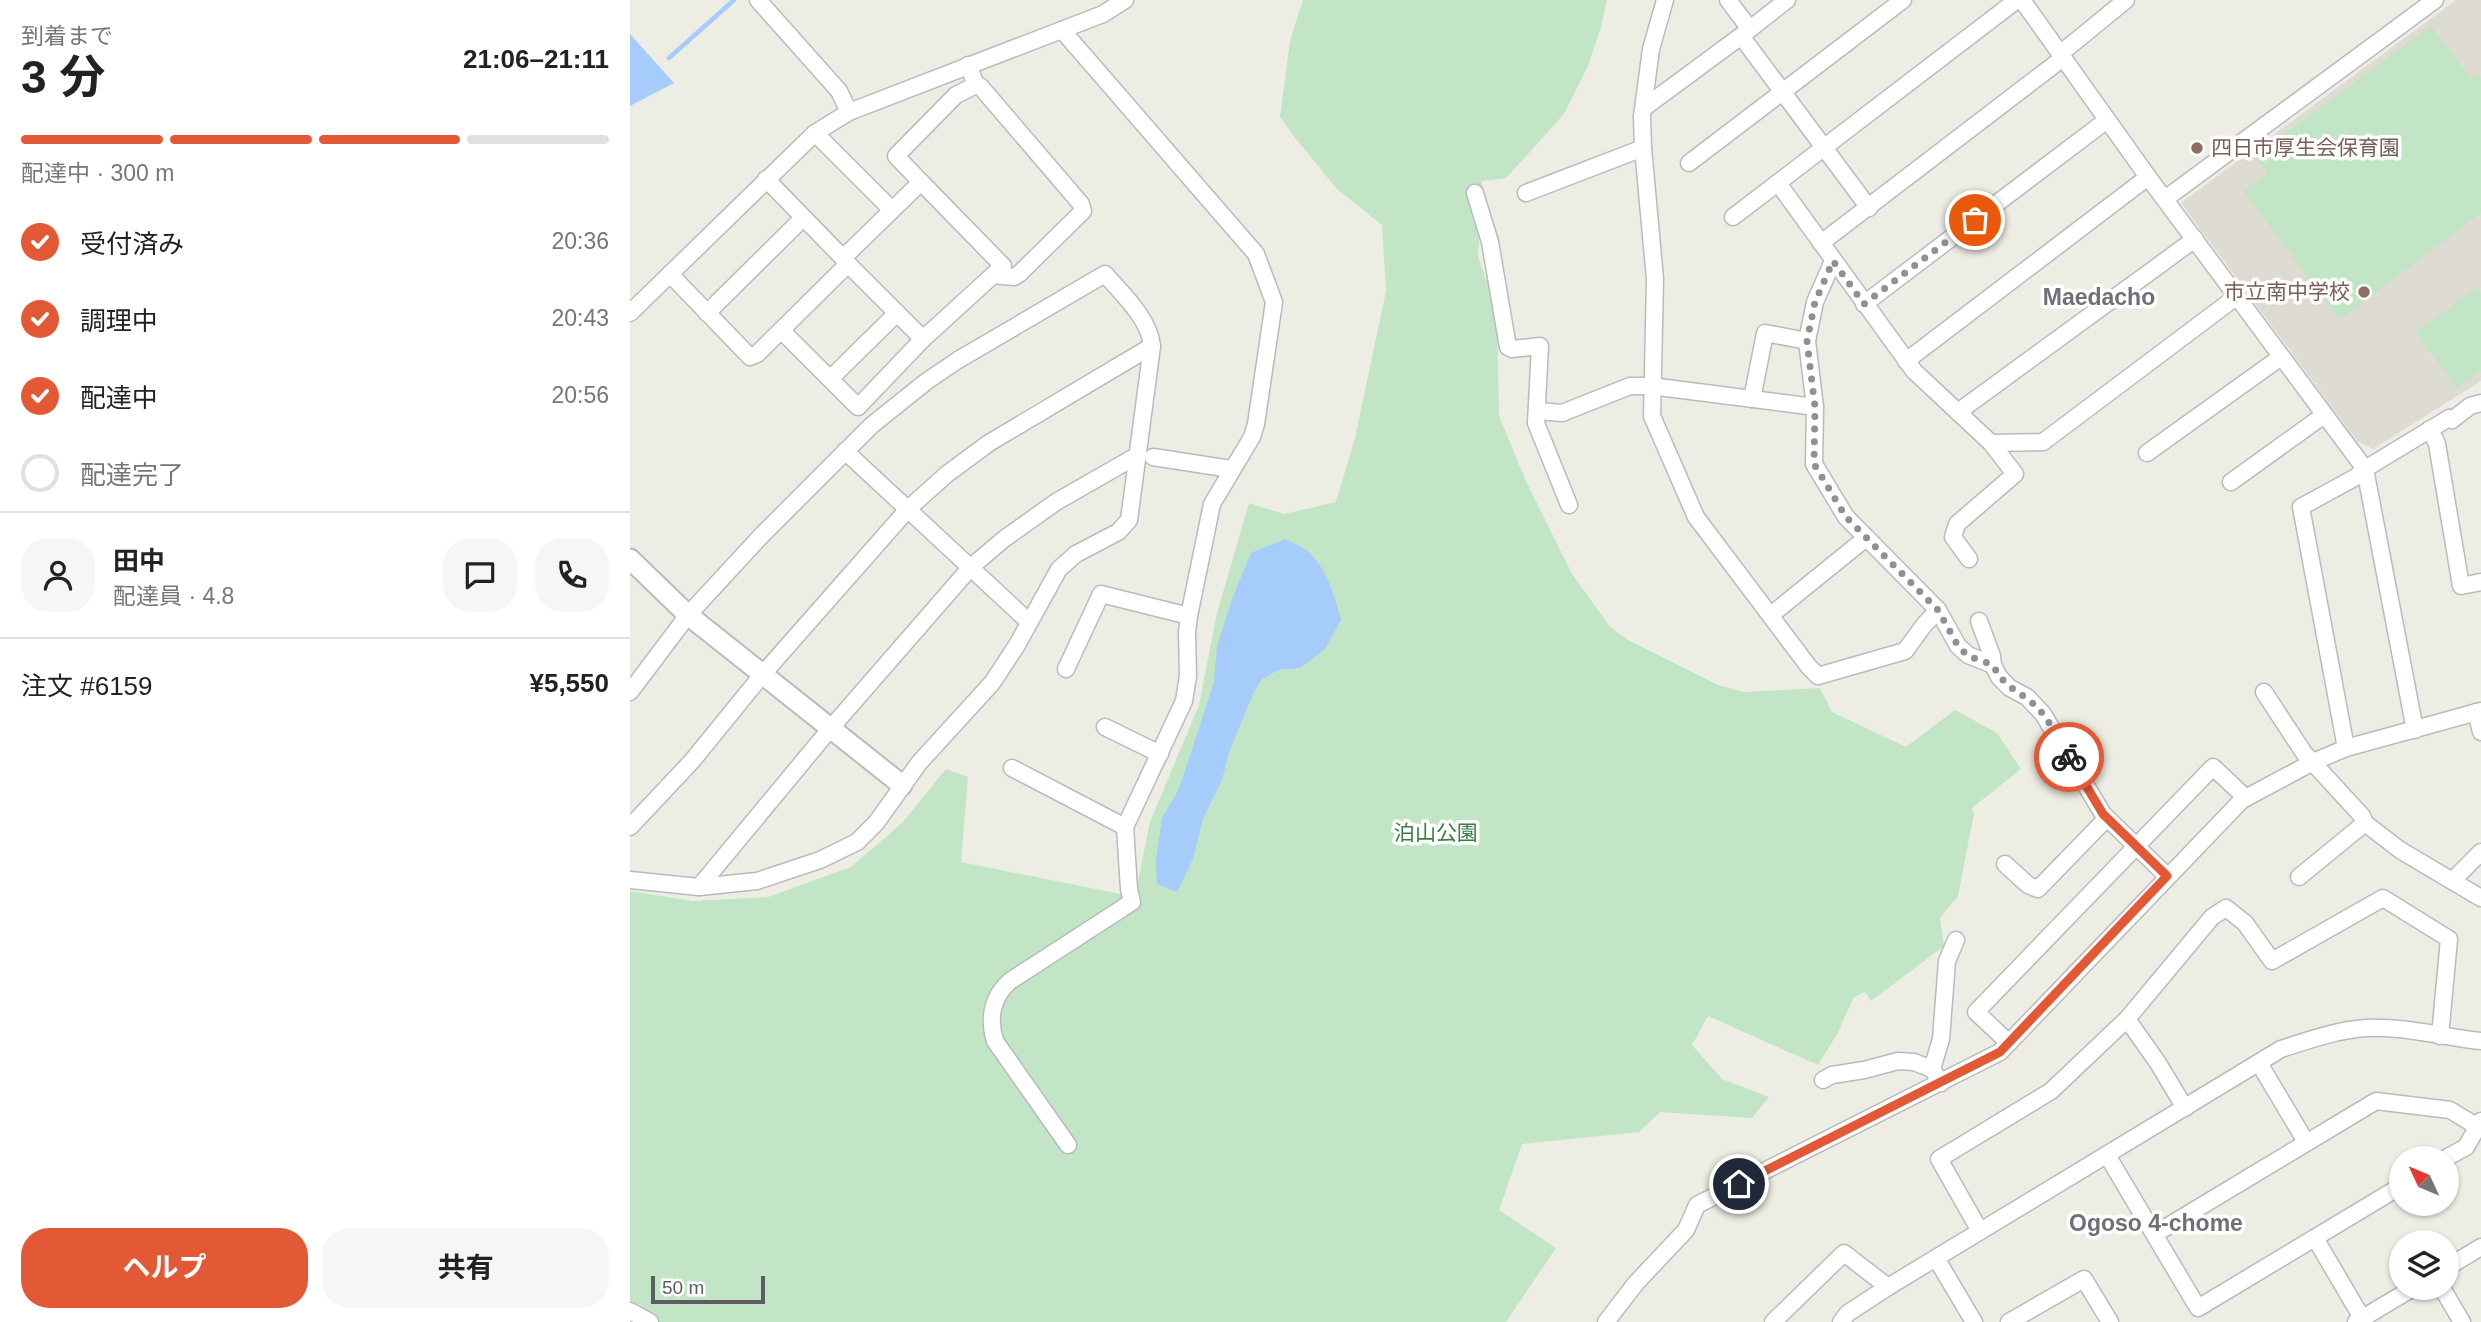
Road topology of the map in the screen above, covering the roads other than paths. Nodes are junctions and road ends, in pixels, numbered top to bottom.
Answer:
1 (758, 0) edge
2 (1091, 0) edge
3 (1125, 0) edge
4 (1665, 0) edge
5 (1728, 0) edge
6 (1787, 0) edge
7 (1903, 0) edge
8 (2126, 0) edge
9 (2435, 0) edge
10 (2023, 1) edge
11 (1103, 14) junction
12 (1062, 30) junction
13 (1745, 32) junction
14 (2062, 56) junction
15 (968, 65) junction
16 (976, 85) junction
17 (1783, 92) junction
18 (1645, 107) junction
19 (849, 112) junction
20 (2107, 120) junction
21 (815, 133) junction
22 (1643, 148) junction
23 (1824, 148) junction
24 (1689, 163) dead end
25 (2148, 177) junction
26 (766, 179) junction
27 (921, 182) junction
28 (1778, 183) junction
29 (1475, 193) dead end
30 (1526, 193) dead end
31 (2165, 199) junction
32 (1869, 208) junction
33 (892, 210) junction
34 (1733, 217) dead end
35 (803, 218) junction
36 (2195, 239) junction
37 (1821, 243) junction
38 (846, 261) junction
39 (1833, 261) junction
40 (670, 274) junction
41 (993, 275) junction
42 (2236, 297) junction
43 (1864, 304) junction
44 (630, 313) edge
45 (707, 313) junction
46 (897, 313) junction
47 (782, 331) junction
48 (923, 340) junction
49 (1807, 341) junction
50 (1152, 346) junction
51 (2281, 357) junction
52 (1906, 361) junction
53 (830, 379) junction
54 (1651, 386) junction
55 (1752, 399) junction
56 (2481, 403) edge
57 (1815, 407) junction
58 (1538, 411) junction
59 (1958, 412) junction
60 (2324, 415) junction
61 (2430, 429) junction
62 (1991, 443) junction
63 (845, 450) junction
64 (2147, 453) dead end
65 (1145, 456) junction
66 (1231, 469) junction
67 (2365, 469) junction
68 (2231, 482) dead end
69 (1569, 505) dead end
70 (909, 508) junction
71 (1866, 538) junction
72 (630, 559) edge
73 (1969, 559) dead end
74 (971, 567) junction
75 (2481, 582) edge
76 (1938, 610) junction
77 (688, 615) junction
78 (1771, 615) junction
79 (1188, 616) junction
80 (1979, 621) dead end
81 (1029, 622) junction
82 (1993, 665) junction
83 (1066, 669) dead end
84 (762, 675) junction
85 (630, 692) edge
86 (2264, 692) dead end
87 (2478, 712) edge
88 (1105, 727) dead end
89 (830, 729) junction
90 (2415, 730) junction
91 (2481, 732) edge
92 (2346, 748) junction
93 (1160, 754) junction
94 (2312, 762) junction
95 (1012, 768) dead end
96 (902, 785) junction
97 (2246, 799) junction
98 (2107, 818) junction
99 (2365, 823) junction
100 (630, 827) edge
101 (1125, 827) junction
102 (2137, 846) junction
103 (2481, 852) edge
104 (2005, 864) dead end
105 (2167, 876) junction
106 (2299, 877) dead end
107 (630, 880) edge
108 (2452, 881) junction
109 (699, 887) junction
110 (2481, 898) edge
111 (1955, 940) dead end
112 (2127, 1019) junction
113 (2440, 1036) junction
114 (2481, 1041) edge
115 (2008, 1043) junction
116 (2259, 1063) junction
117 (1937, 1076) junction
118 (1823, 1080) dead end
119 (2185, 1108) junction
120 (2479, 1124) edge
121 (2306, 1142) junction
122 (1068, 1145) dead end
123 (2459, 1151) edge
124 (2107, 1155) junction
125 (2389, 1193) edge
126 (1980, 1231) junction
127 (2155, 1234) junction
128 (2315, 1238) junction
129 (2481, 1247) edge
130 (1936, 1258) junction
131 (2459, 1260) edge
132 (1888, 1287) junction
133 (2393, 1300) edge
134 (2449, 1300) edge
135 (630, 1311) edge
136 (2359, 1320) edge
137 (650, 1322) edge
138 (1606, 1322) edge
139 (1773, 1322) edge
140 (1841, 1322) edge
141 (1974, 1322) edge
142 (2009, 1322) edge
143 (2110, 1322) edge
144 (2462, 1322) edge

1 - 19 street
2 - 11 street
3 - 11 street
4 - 18 street
5 - 13 street
6 - 13 street
7 - 17 street
8 - 14 street
9 - 31 street
10 - 14 street
10 - 23 street
11 - 12 street
12 - 15 street
12 - 66 street
13 - 17 street
13 - 18 street
14 - 20 street
14 - 32 street
15 - 16 street
15 - 19 street
16 - 27 street
16 - 41 street
17 - 23 street
17 - 24 street
18 - 22 street
19 - 21 street
20 - 25 street
20 - 43 street
21 - 26 street
21 - 33 street
22 - 30 street
22 - 54 street
23 - 28 street
23 - 32 street
25 - 31 street
25 - 52 street
26 - 35 street
26 - 40 street
27 - 33 street
27 - 41 street
28 - 34 street
28 - 37 street
29 - 58 street
31 - 36 street
32 - 37 street
33 - 38 street
35 - 38 street
35 - 45 street
36 - 42 street
36 - 59 street
37 - 39 street
38 - 46 street
38 - 47 street
39 - 43 street
39 - 49 street
40 - 44 street
40 - 45 street
41 - 48 street
42 - 51 street
42 - 62 street
43 - 52 street
45 - 47 street
46 - 48 street
46 - 53 street
47 - 53 street
48 - 53 street
49 - 55 street
49 - 57 street
50 - 63 street
50 - 65 street
50 - 70 street
51 - 60 street
51 - 64 street
52 - 59 street
54 - 55 street
54 - 58 street
54 - 78 street
55 - 57 street
56 - 61 street
57 - 71 street
58 - 69 street
59 - 62 street
60 - 67 street
60 - 68 street
61 - 67 street
61 - 75 street
62 - 73 street
63 - 70 street
63 - 77 street
65 - 66 street
65 - 74 street
65 - 81 street
66 - 79 street
67 - 90 street
67 - 92 street
70 - 74 street
70 - 84 street
71 - 76 street
71 - 78 street
72 - 77 street
74 - 81 street
74 - 89 street
76 - 78 street
76 - 82 street
77 - 84 street
77 - 85 street
79 - 83 street
79 - 93 street
80 - 82 street
81 - 96 street
82 - 98 street
84 - 89 street
84 - 100 street
86 - 94 street
87 - 90 street
87 - 91 street
88 - 93 street
89 - 96 street
89 - 109 street
90 - 92 street
92 - 94 street
93 - 101 street
94 - 97 street
94 - 99 street
95 - 101 street
96 - 109 street
97 - 102 street
97 - 105 street
98 - 102 street
98 - 104 street
99 - 106 street
99 - 108 street
101 - 122 street
102 - 105 street
102 - 115 street
103 - 108 street
105 - 115 street
107 - 109 street
108 - 110 street
111 - 117 street
112 - 113 street
112 - 119 street
112 - 126 street
113 - 114 street
113 - 116 street
115 - 117 street
116 - 119 street
116 - 121 street
117 - 118 street
117 - 138 street
119 - 124 street
120 - 121 street
120 - 123 street
121 - 127 street
124 - 126 street
124 - 127 street
125 - 128 street
126 - 130 street
127 - 128 street
128 - 136 street
129 - 131 street
130 - 132 street
130 - 141 street
132 - 139 street
132 - 140 street
133 - 136 street
134 - 144 street
135 - 137 street
142 - 143 street

